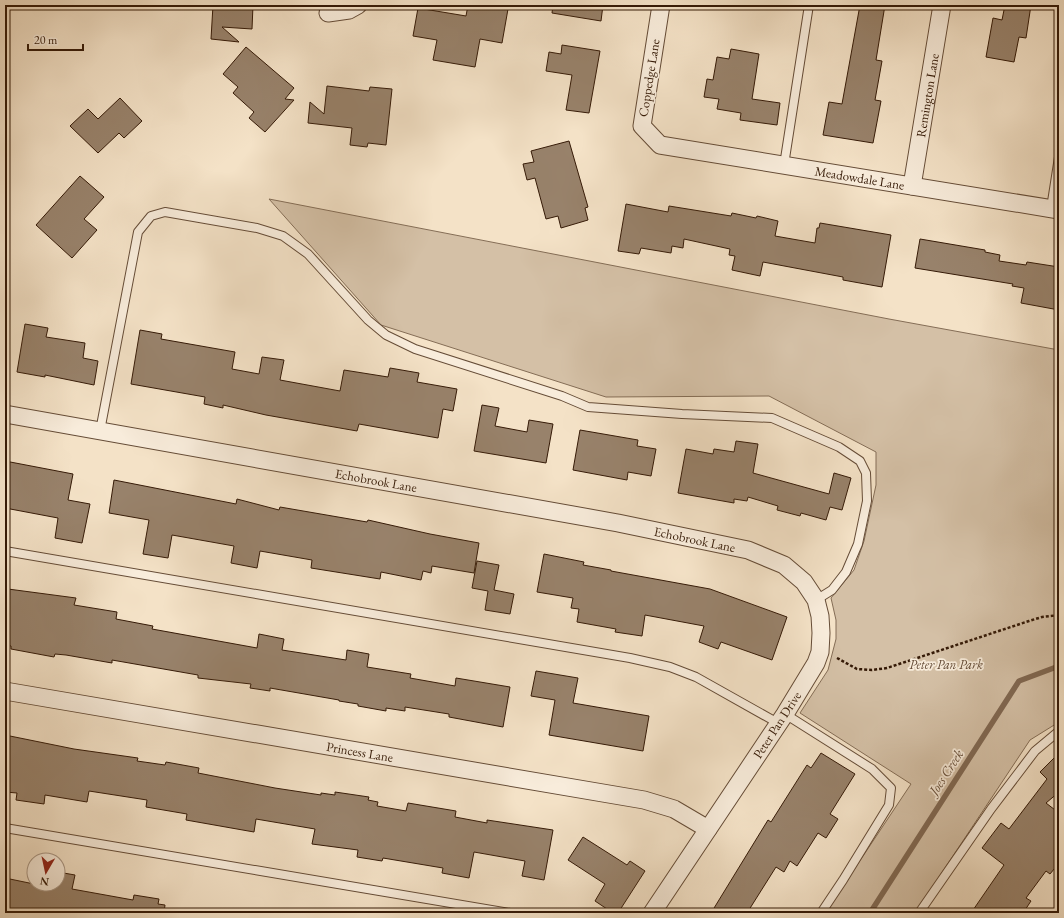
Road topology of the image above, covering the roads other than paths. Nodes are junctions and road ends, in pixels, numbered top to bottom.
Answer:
1 (358, 5) edge
2 (661, 5) edge
3 (809, 5) edge
4 (942, 5) edge
5 (328, 13) dead end
6 (660, 145) joint
7 (1059, 157) edge
8 (784, 165) junction
9 (912, 186) junction
10 (1055, 209) edge
11 (5, 414) edge
12 (100, 430) junction
13 (5, 550) edge
14 (748, 550) joint
15 (816, 600) junction
16 (5, 691) edge
17 (782, 718) junction
18 (1059, 731) edge
19 (5, 828) edge
20 (708, 829) junction
21 (510, 913) edge
22 (652, 913) edge
23 (821, 913) edge
24 (919, 913) edge

1 - 5 street
2 - 6 street, Coppedge Lane
3 - 8 lane
4 - 9 street, Remington Lane
6 - 8 street, Meadowdale Lane
7 - 10 lane
8 - 9 street, Meadowdale Lane
9 - 10 street, Meadowdale Lane
11 - 12 street, Echobrook Lane
12 - 14 street, Echobrook Lane
12 - 15 lane
13 - 17 lane
14 - 15 street, Peter Pan Drive
15 - 17 street, Peter Pan Drive
16 - 20 street, Princess Lane
17 - 20 street, Peter Pan Drive
17 - 23 lane
18 - 24 lane
19 - 21 lane
20 - 22 street, Peter Pan Drive

